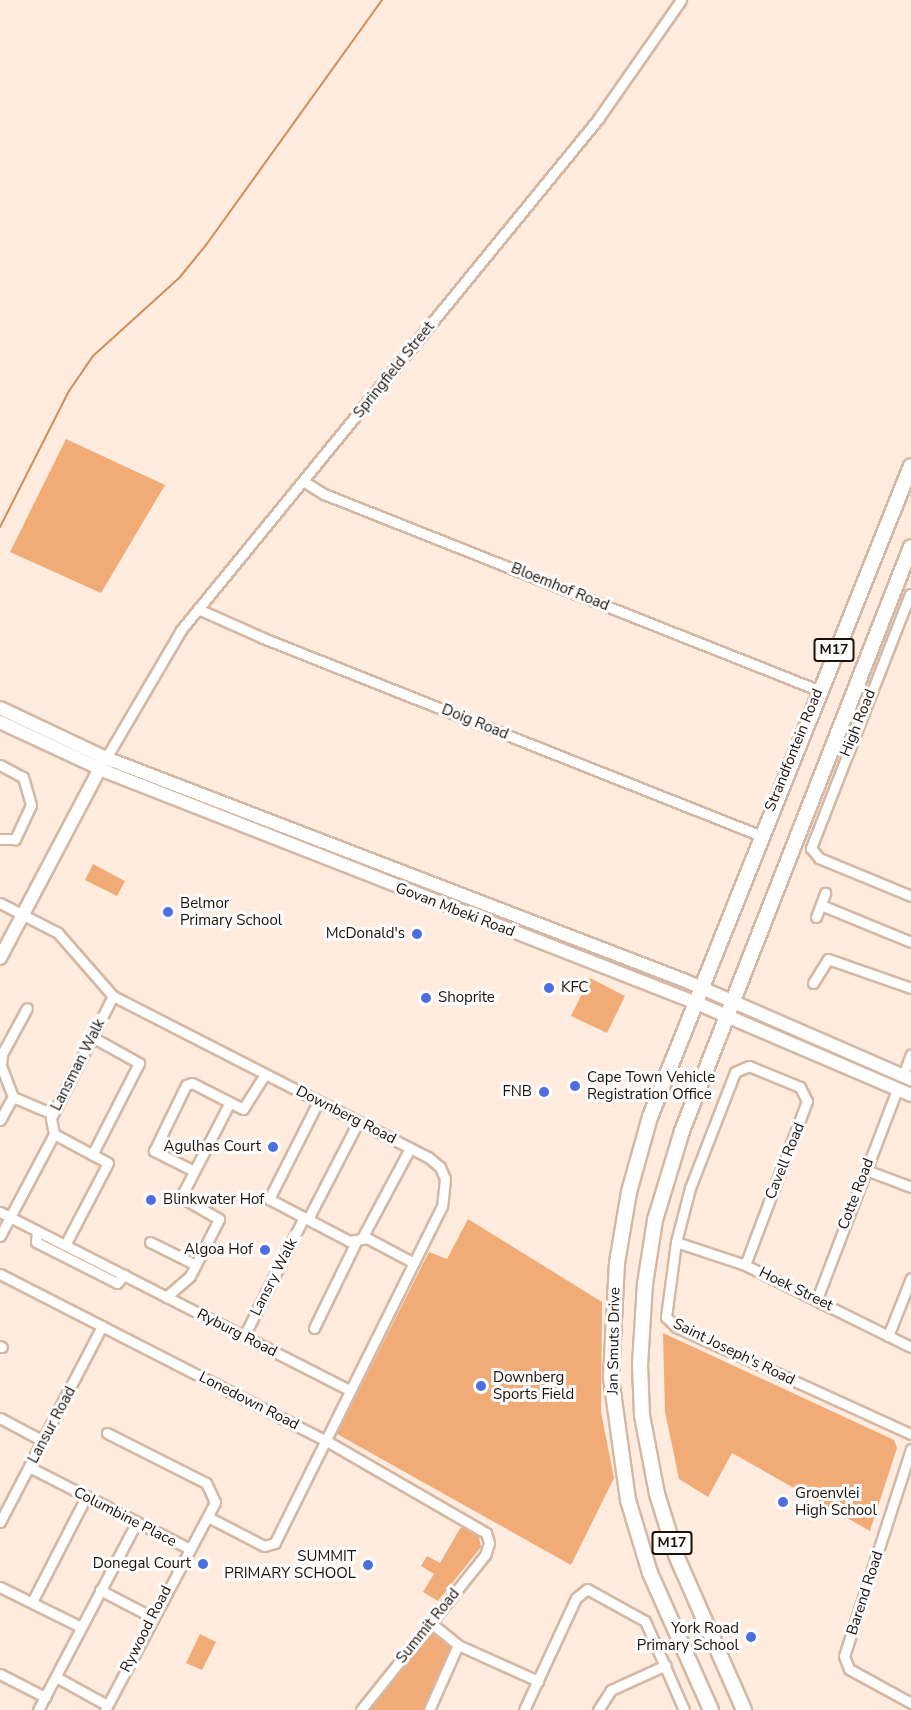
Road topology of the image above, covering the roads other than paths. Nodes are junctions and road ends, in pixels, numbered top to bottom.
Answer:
1 (681, 0) edge
2 (911, 466) edge
3 (303, 481) junction
4 (911, 547) edge
5 (910, 594) edge
6 (198, 609) junction
7 (818, 690) junction
8 (0, 708) edge
9 (0, 722) edge
10 (0, 765) edge
11 (106, 765) junction
12 (754, 833) dead end
13 (0, 839) edge
14 (825, 893) dead end
15 (911, 896) edge
16 (0, 903) edge
17 (820, 905) junction
18 (22, 915) junction
19 (816, 917) dead end
20 (911, 942) edge
21 (0, 958) edge
22 (813, 983) dead end
23 (700, 987) junction
24 (911, 988) edge
25 (113, 996) junction
26 (732, 1001) junction
27 (694, 1002) junction
28 (27, 1008) dead end
29 (727, 1016) junction
30 (92, 1037) junction
31 (911, 1054) edge
32 (265, 1074) junction
33 (772, 1074) joint
34 (907, 1077) edge
35 (897, 1089) junction
36 (911, 1095) edge
37 (13, 1097) junction
38 (230, 1102) junction
39 (318, 1102) junction
40 (53, 1114) junction
41 (0, 1120) edge
42 (358, 1122) junction
43 (54, 1134) junction
44 (410, 1148) junction
45 (92, 1155) junction
46 (866, 1170) junction
47 (194, 1171) junction
48 (911, 1187) edge
49 (0, 1212) edge
50 (10, 1217) junction
51 (306, 1218) junction
52 (36, 1231) junction
53 (0, 1236) edge
54 (359, 1240) junction
55 (150, 1242) dead end
56 (676, 1242) junction
57 (65, 1245) junction
58 (414, 1263) junction
59 (196, 1265) junction
60 (745, 1265) junction
61 (0, 1274) edge
62 (124, 1275) junction
63 (911, 1278) edge
64 (166, 1296) junction
65 (817, 1299) junction
66 (102, 1326) junction
67 (314, 1328) dead end
68 (243, 1336) junction
69 (888, 1336) junction
70 (911, 1347) edge
71 (349, 1390) junction
72 (0, 1418) edge
73 (107, 1432) dead end
74 (911, 1434) edge
75 (325, 1440) junction
76 (43, 1441) junction
77 (911, 1449) edge
78 (29, 1467) junction
79 (86, 1497) junction
80 (2, 1516) edge
81 (208, 1517) junction
82 (136, 1523) junction
83 (489, 1540) joint
84 (188, 1548) junction
85 (0, 1587) edge
86 (100, 1590) junction
87 (32, 1602) junction
88 (152, 1617) junction
89 (431, 1623) junction
90 (81, 1627) junction
91 (458, 1645) junction
92 (666, 1665) junction
93 (0, 1674) edge
94 (56, 1677) junction
95 (537, 1681) junction
96 (45, 1697) junction
97 (911, 1703) edge
98 (106, 1707) edge
99 (38, 1710) edge
100 (361, 1710) edge
101 (429, 1710) edge
102 (524, 1710) edge
103 (598, 1710) edge
104 (684, 1710) edge
105 (711, 1710) edge
106 (744, 1710) edge

1 - 3 street, Springfield Street
2 - 7 main road, Strandfontein Road / M17
3 - 6 street, Springfield Street
3 - 7 street, Bloemhof Road
4 - 26 main road, M17
5 - 15 street, High Road
6 - 11 street, Springfield Street
6 - 12 street, Doig Road
7 - 23 main road, Strandfontein Road / M17
8 - 11 main road, Govan Mbeki Road
9 - 11 main road, Govan Mbeki Road
10 - 13 street
11 - 18 main road
11 - 23 main road, Govan Mbeki Road
11 - 27 main road, Govan Mbeki Road
14 - 17 street
16 - 18 street, Downberg Road
17 - 19 street
17 - 20 street
18 - 21 main road
18 - 25 street, Downberg Road
22 - 24 street
23 - 26 main road, Govan Mbeki Road
23 - 27 main road, Strandfontein Road / M17
25 - 30 street, Lansman Walk
25 - 32 street, Downberg Road
26 - 29 main road, M17
26 - 34 main road, Govan Mbeki Road
27 - 29 main road, Govan Mbeki Road
27 - 105 main road, Jan Smuts Drive / M17
28 - 37 street
29 - 35 main road, Govan Mbeki Road
29 - 106 main road, Jan Smuts Drive / M17
30 - 40 street, Lansman Walk
30 - 45 street
31 - 34 street
32 - 38 street
32 - 39 street, Downberg Road
33 - 56 street, Saint Joseph's Road
33 - 60 street, Cavell Road
35 - 36 main road, Govan Mbeki Road
35 - 46 street, Cotte Road
37 - 40 street
37 - 41 street
38 - 47 street
38 - 47 street
39 - 42 street, Downberg Road
39 - 51 street
40 - 43 street, Lansman Walk
42 - 44 street, Downberg Road
42 - 51 street, Lansry Walk
43 - 45 street
43 - 50 street
44 - 54 street
44 - 58 street, Downberg Road
45 - 57 street
46 - 48 street
46 - 65 street, Cotte Road
47 - 59 street
49 - 50 street, Ryburg Road
50 - 52 street, Ryburg Road
50 - 53 street
51 - 54 street
51 - 68 street, Lansry Walk
52 - 57 street, Ryburg Road
52 - 62 street, Ryburg Road
54 - 58 street
54 - 67 street
55 - 59 street
56 - 60 street, Hoek Street
56 - 74 street, Saint Joseph's Road
57 - 62 street, Ryburg Road
58 - 71 street, Downberg Road
59 - 64 street
60 - 65 street, Hoek Street
61 - 66 street, Lonedown Road
62 - 64 street, Ryburg Road
63 - 69 street
64 - 68 street, Ryburg Road
65 - 69 street, Hoek Street
66 - 75 street, Lonedown Road
66 - 76 street, Lansur Road
68 - 71 street, Ryburg Road
69 - 70 street, Hoek Street
71 - 75 street, Downberg Road
72 - 76 street
73 - 81 street, Columbine Place
75 - 81 street
75 - 83 street, Lonedown Road
76 - 78 street, Lansur Road
77 - 97 street, Barend Road
78 - 79 street, Columbine Place
78 - 80 street, Lansur Road
79 - 82 street, Columbine Place
79 - 87 street
81 - 84 street, Columbine Place
82 - 84 street, Columbine Place
82 - 86 street
83 - 89 street, Summit Road
84 - 88 street, Rywood Road
85 - 87 street
86 - 88 street
86 - 90 street
87 - 90 street
88 - 98 street, Rywood Road
89 - 91 street
89 - 100 street, Summit Road
90 - 94 street
91 - 95 street
91 - 101 street
92 - 95 street
92 - 103 street
92 - 104 street
93 - 96 street
94 - 96 street
94 - 98 street
95 - 102 street
96 - 99 street

